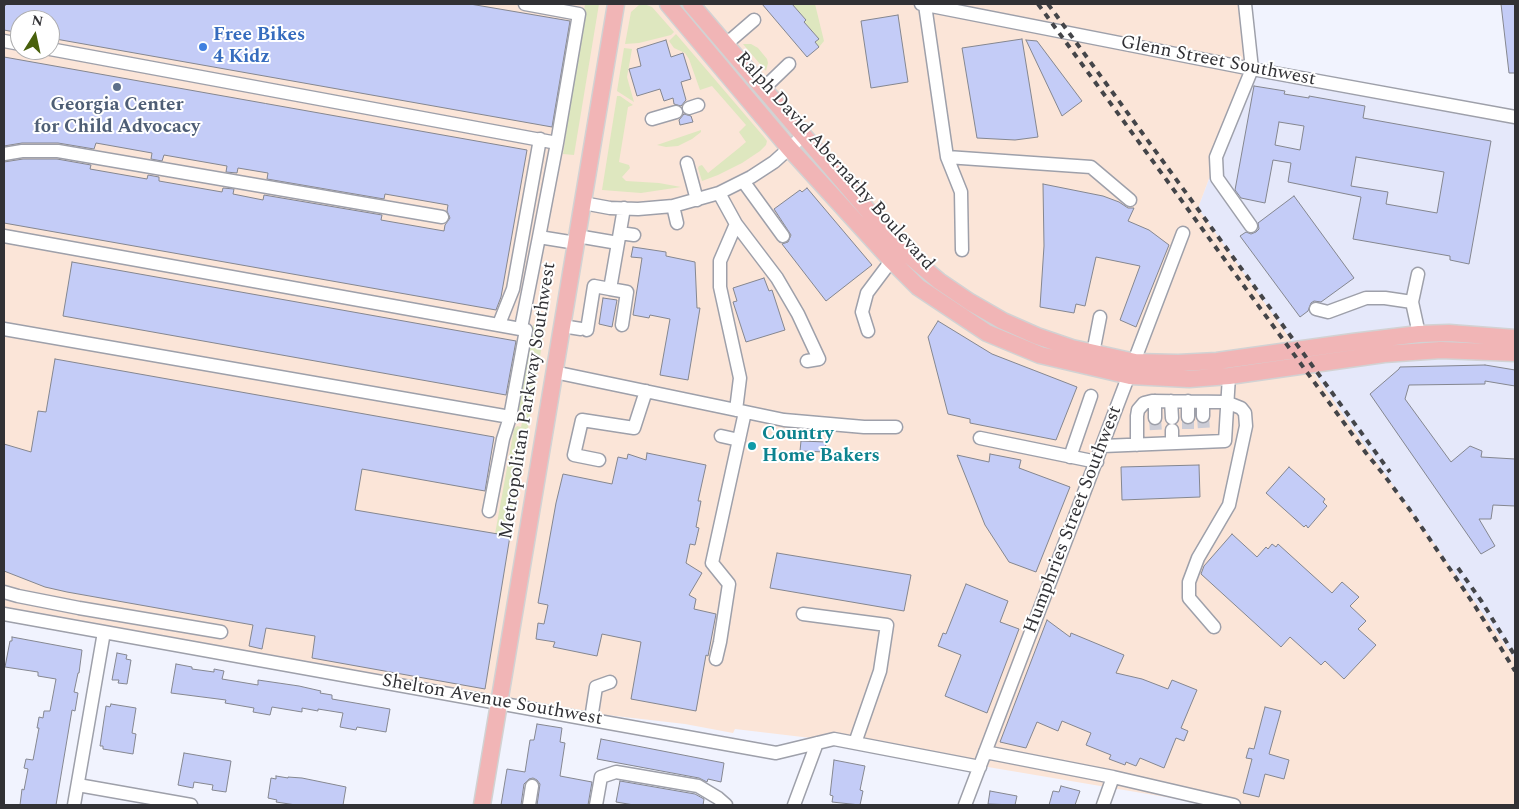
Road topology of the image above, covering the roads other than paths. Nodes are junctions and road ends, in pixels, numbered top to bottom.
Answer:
1 (525, 4) edge
2 (616, 4) edge
3 (625, 4) edge
4 (668, 4) edge
5 (691, 4) edge
6 (923, 4) edge
7 (1245, 4) edge
8 (754, 20) dead end
9 (612, 21) junction
10 (726, 45) junction
11 (60, 51) edge
12 (789, 64) dead end
13 (1252, 69) junction
14 (763, 90) junction
15 (688, 109) dead end
16 (1515, 117) edge
17 (652, 119) dead end
18 (804, 135) junction
19 (540, 139) junction
20 (557, 143) junction
21 (789, 148) junction
22 (4, 154) edge
23 (947, 157) junction
24 (687, 163) dead end
25 (743, 181) junction
26 (719, 193) junction
27 (697, 200) junction
28 (1130, 200) dead end
29 (583, 203) junction
30 (673, 206) junction
31 (624, 208) junction
32 (442, 217) dead end
33 (677, 223) dead end
34 (736, 224) junction
35 (1251, 226) dead end
36 (1183, 233) dead end
37 (634, 235) dead end
38 (4, 236) edge
39 (783, 236) dead end
40 (539, 237) junction
41 (619, 238) junction
42 (577, 239) junction
43 (962, 250) dead end
44 (895, 254) junction
45 (1418, 274) dead end
46 (610, 289) junction
47 (1412, 302) junction
48 (1316, 309) dead end
49 (1100, 317) dead end
50 (499, 324) junction
51 (622, 325) dead end
52 (562, 326) junction
53 (521, 328) junction
54 (4, 329) edge
55 (868, 331) dead end
56 (1419, 334) junction
57 (1515, 338) edge
58 (1093, 353) junction
59 (1515, 353) edge
60 (808, 361) dead end
61 (1132, 369) junction
62 (554, 372) junction
63 (1229, 376) junction
64 (646, 392) junction
65 (1091, 396) dead end
66 (1155, 401) junction
67 (1171, 401) junction
68 (1188, 401) junction
69 (1203, 402) junction
70 (1226, 402) junction
71 (740, 411) junction
72 (1188, 416) tunnel mouth
73 (1203, 416) tunnel mouth
74 (510, 417) junction
75 (1156, 418) tunnel mouth
76 (896, 427) dead end
77 (1172, 430) junction
78 (721, 436) dead end
79 (980, 438) dead end
80 (739, 440) junction
81 (1137, 445) junction
82 (1103, 446) junction
83 (1070, 457) junction
84 (599, 460) dead end
85 (1097, 462) junction
86 (490, 511) dead end
87 (4, 592) edge
88 (4, 614) edge
89 (803, 614) dead end
90 (1214, 627) dead end
91 (104, 632) junction
92 (221, 632) dead end
93 (716, 659) dead end
94 (610, 682) dead end
95 (499, 702) junction
96 (591, 719) junction
97 (817, 743) junction
98 (855, 743) junction
99 (985, 752) junction
100 (980, 766) junction
101 (1113, 777) junction
102 (78, 784) junction
103 (532, 786) dead end
104 (1220, 803) edge
105 (74, 805) edge
106 (191, 805) edge
107 (482, 805) edge
108 (528, 805) edge
109 (596, 805) edge
110 (726, 805) edge
111 (794, 805) edge
112 (965, 805) edge
113 (1103, 805) edge
114 (1234, 805) edge

1 - 20 street
2 - 9 main road, Metropolitan Parkway Southwest
3 - 9 main road
4 - 21 main road, Ralph David Abernathy Boulevard
5 - 10 main road, Ralph David Abernathy Boulevard
6 - 13 street, Glenn Street Southwest
6 - 23 street
7 - 13 street
8 - 10 street
9 - 29 main road, Metropolitan Parkway Southwest
10 - 14 main road, Ralph David Abernathy Boulevard
11 - 19 street
12 - 14 street
13 - 16 street, Glenn Street Southwest
13 - 35 street
14 - 18 main road, Ralph David Abernathy Boulevard
15 - 17 street
18 - 21 street
18 - 44 main road, Ralph David Abernathy Boulevard
19 - 20 street
19 - 50 street
20 - 40 street
21 - 25 street
21 - 44 main road, Ralph David Abernathy Boulevard
22 - 32 street
23 - 28 street
23 - 43 street
24 - 27 street
25 - 26 street
25 - 39 street
26 - 27 street
26 - 34 street
27 - 30 street
29 - 31 street
29 - 42 main road, Metropolitan Parkway Southwest
30 - 31 street
30 - 33 street
31 - 41 street
34 - 60 street
34 - 71 street
36 - 61 street, Humphries Street Southwest
37 - 41 street
38 - 50 street
40 - 42 street
40 - 53 street
41 - 42 street
41 - 46 street
42 - 52 main road, Metropolitan Parkway Southwest
44 - 55 street
44 - 58 main road, Ralph David Abernathy Boulevard
44 - 61 main road, Ralph David Abernathy Boulevard
45 - 47 street
46 - 51 street
46 - 52 street
47 - 48 street
47 - 56 street
49 - 58 street
50 - 53 street
52 - 62 main road, Metropolitan Parkway Southwest
53 - 74 street
54 - 74 street
56 - 57 main road, Ralph David Abernathy Boulevard
56 - 61 main road, Ralph David Abernathy Boulevard
58 - 61 main road, Ralph David Abernathy Boulevard
59 - 63 main road, Ralph David Abernathy Boulevard
61 - 63 main road, Ralph David Abernathy Boulevard
61 - 82 street, Humphries Street Southwest
62 - 64 street
62 - 95 main road, Metropolitan Parkway Southwest
63 - 70 street
64 - 71 street
64 - 84 street
65 - 83 street
66 - 67 street
66 - 75 street
66 - 81 street
67 - 68 street
67 - 77 street
68 - 69 street
68 - 72 street
69 - 70 street
69 - 73 street
70 - 77 street
70 - 90 street
71 - 76 street
71 - 80 street
74 - 86 street
77 - 81 street
78 - 80 street
79 - 83 street
80 - 93 street
81 - 82 street
82 - 85 street, Humphries Street Southwest
83 - 85 street
85 - 99 street, Humphries Street Southwest
87 - 92 street
88 - 91 street, Shelton Avenue Southwest
89 - 98 street
91 - 95 street, Shelton Avenue Southwest
91 - 102 street
94 - 96 street
95 - 96 street, Shelton Avenue Southwest
95 - 107 main road, Metropolitan Parkway Southwest
96 - 97 street, Shelton Avenue Southwest
97 - 98 street, Shelton Avenue Southwest
97 - 111 street
98 - 100 street, Shelton Avenue Southwest
99 - 100 street, Humphries Street Southwest
99 - 101 street
100 - 112 street, Humphries Street Southwest
101 - 104 street
101 - 113 street
102 - 105 street
102 - 106 street
103 - 108 street
104 - 114 street
109 - 110 street

